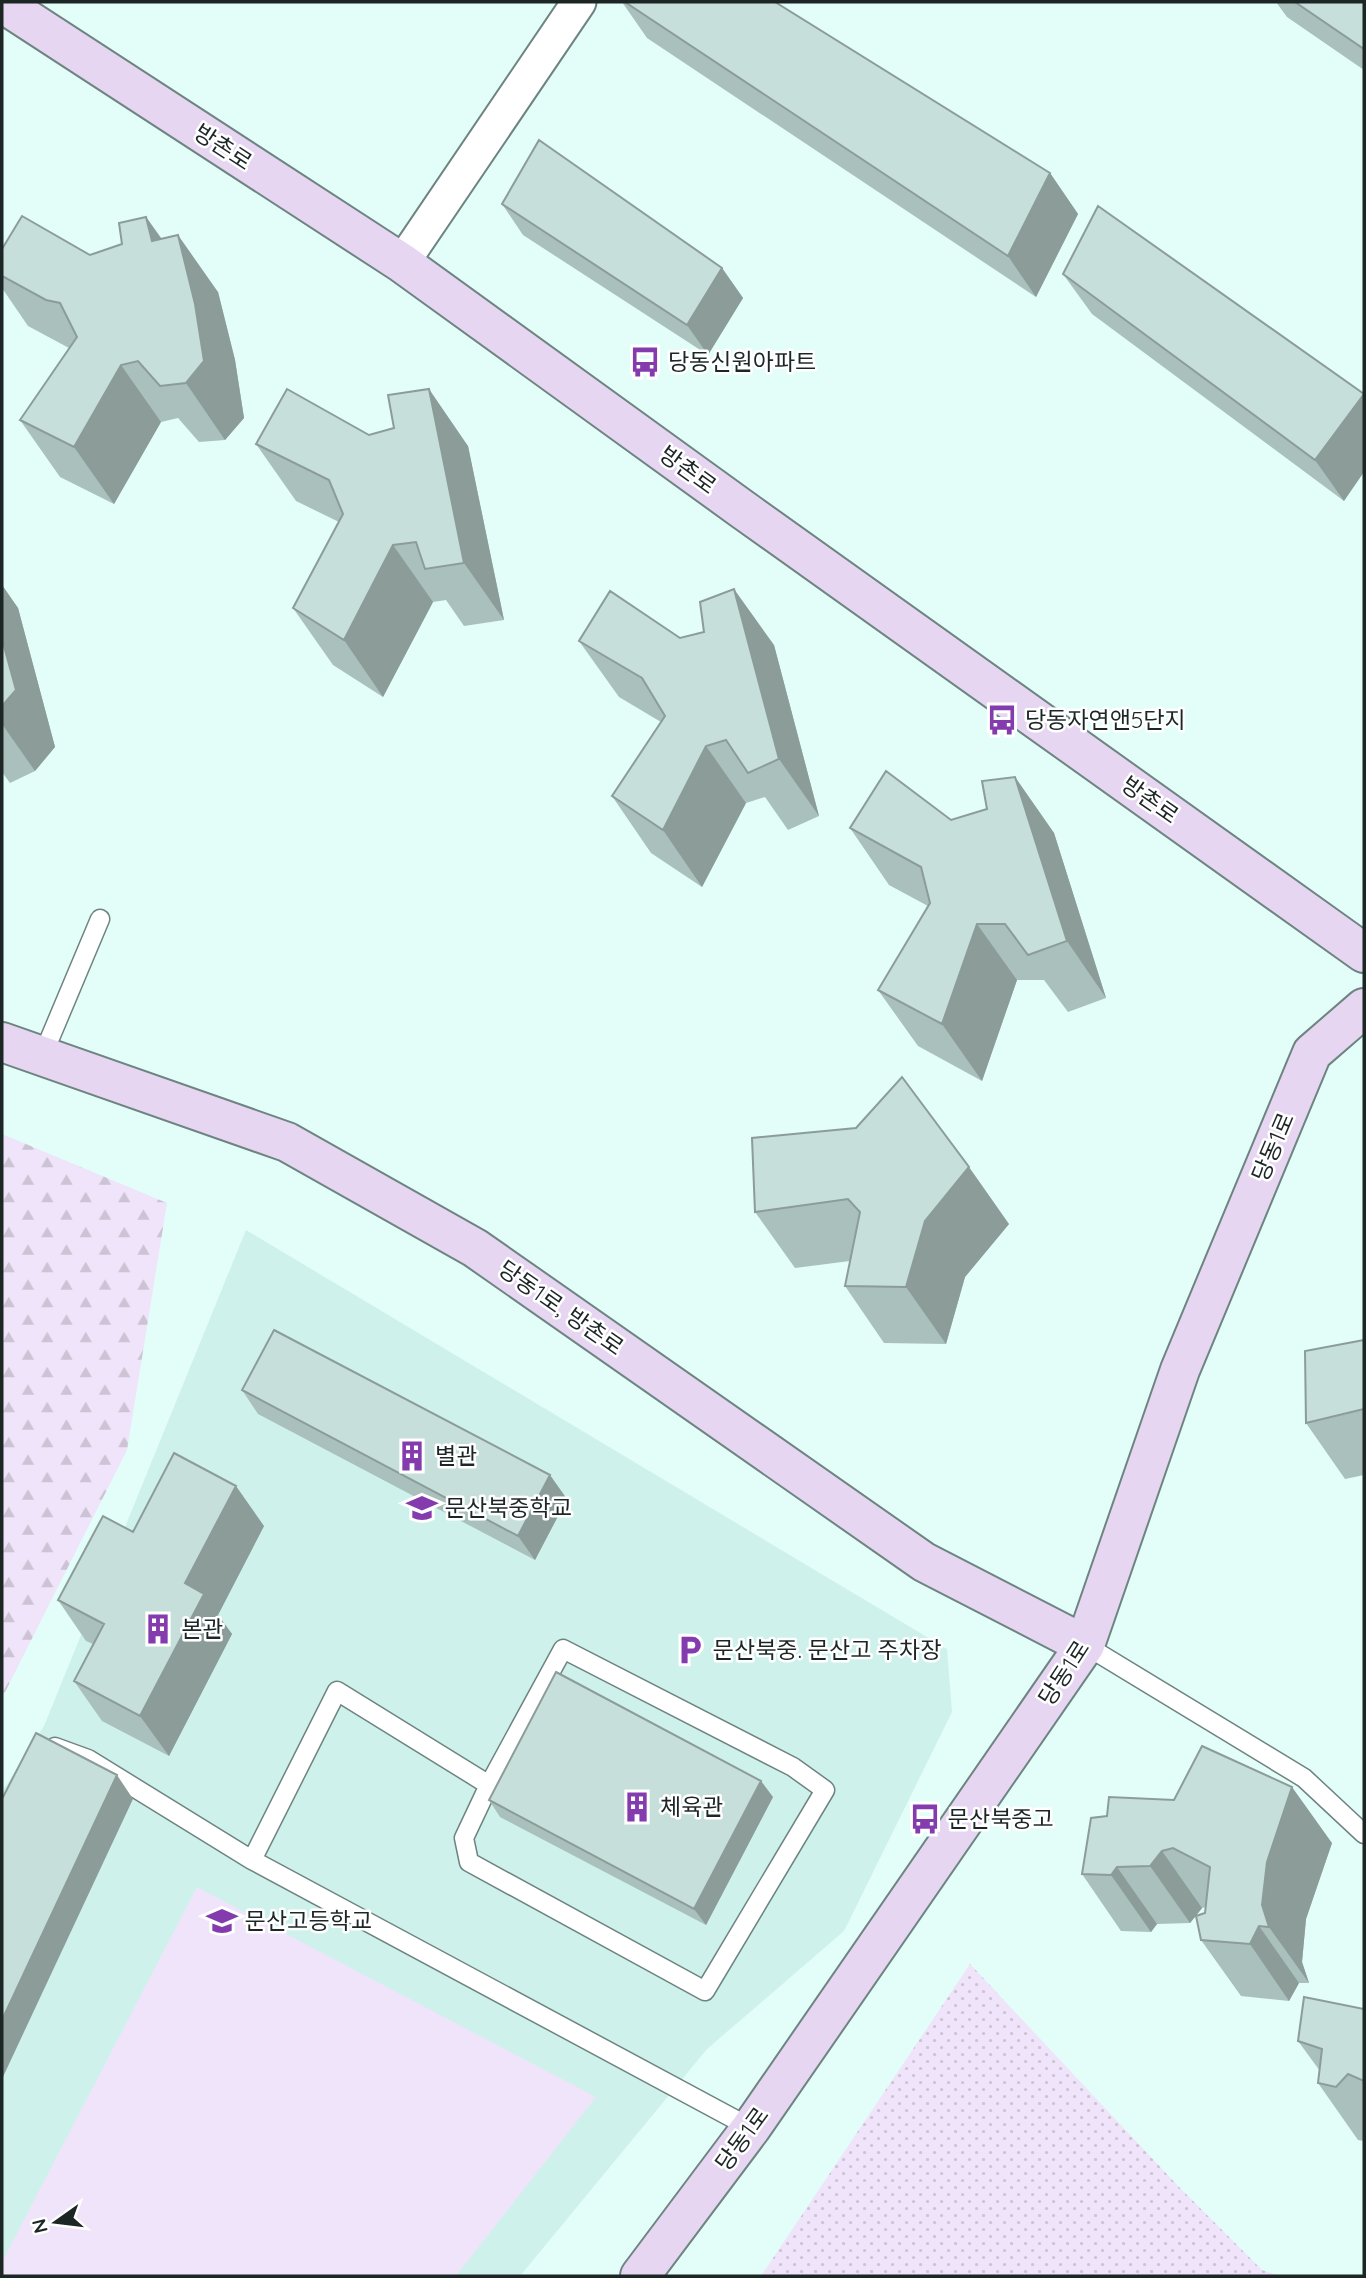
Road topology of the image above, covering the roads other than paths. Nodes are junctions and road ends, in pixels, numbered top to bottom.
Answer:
1 (579, 2) edge
2 (2, 3) edge
3 (402, 263) junction
4 (100, 919) dead end
5 (1364, 953) edge
6 (1364, 1009) edge
7 (2, 1042) edge
8 (42, 1057) junction
9 (1085, 1645) junction
10 (44, 1757) edge
11 (489, 1785) junction
12 (1364, 1833) edge
13 (252, 1860) junction
14 (751, 2128) junction
15 (640, 2276) edge

1 - 3 street
2 - 3 street, 방촌로
3 - 5 street, 방촌로
4 - 8 lane
6 - 9 street, 당동1로
7 - 8 street, 당동1로, 방촌로
8 - 9 street, 당동1로, 방촌로
9 - 12 lane
9 - 14 street, 당동1로
10 - 13 lane
11 - 11 lane
11 - 13 lane
13 - 14 lane
14 - 15 street, 당동1로

